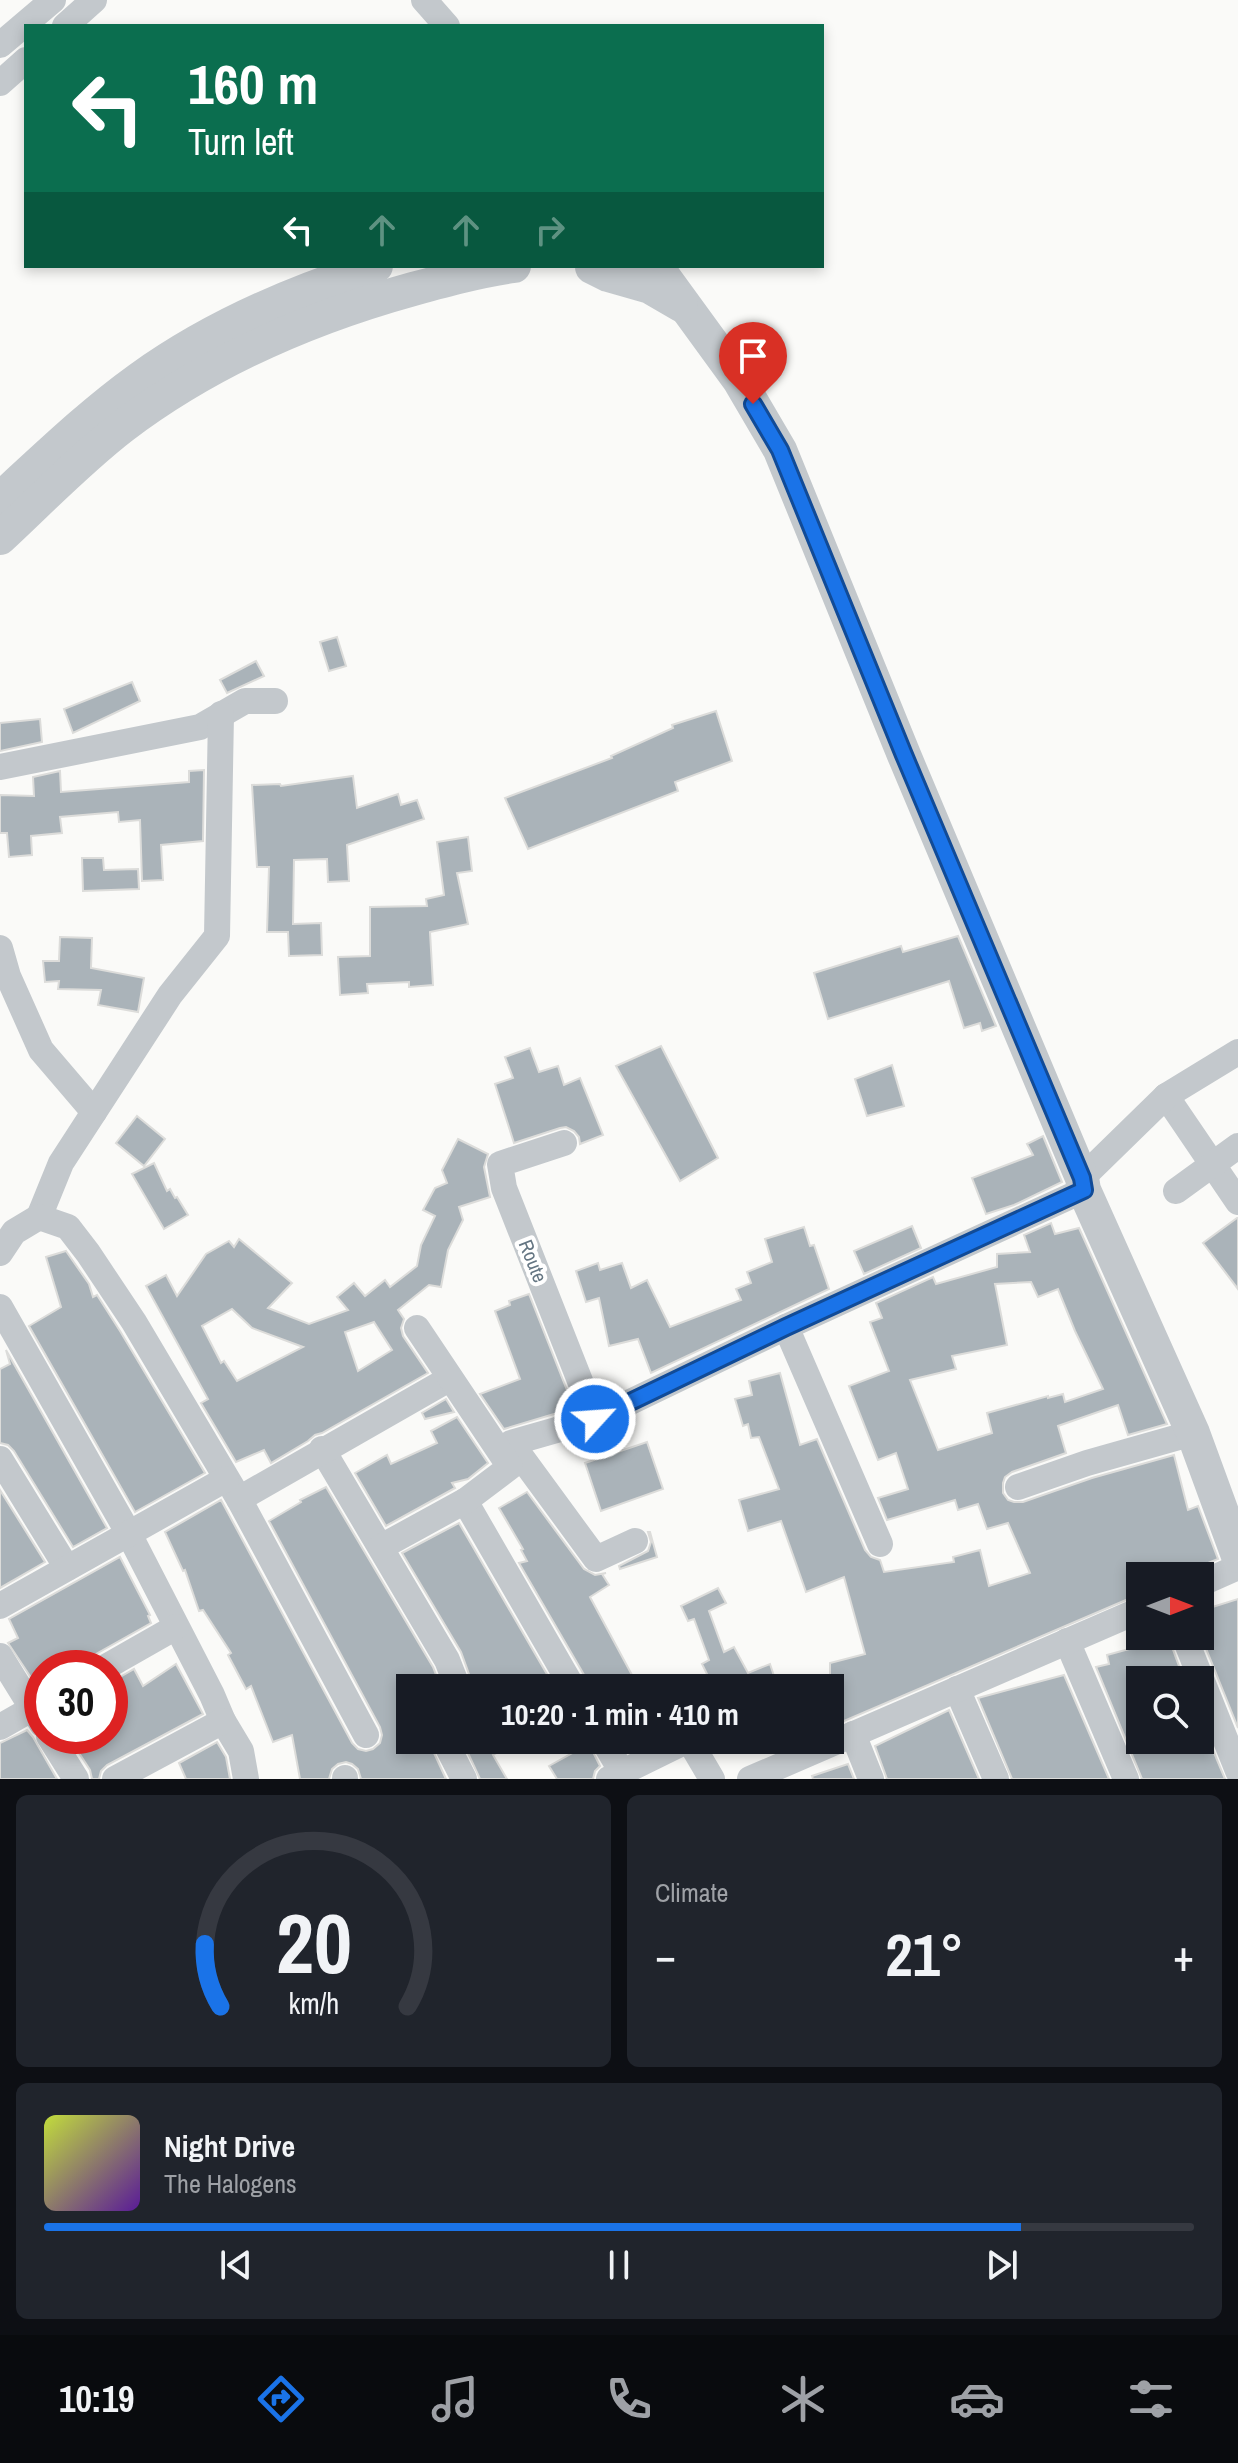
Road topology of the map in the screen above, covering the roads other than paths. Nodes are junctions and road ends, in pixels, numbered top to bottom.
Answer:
1 (53, 0) edge
2 (94, 0) edge
3 (424, 0) edge
4 (25, 24) edge
5 (67, 24) edge
6 (445, 24) edge
7 (24, 25) edge
8 (0, 45) edge
9 (24, 62) edge
10 (0, 83) edge
11 (370, 268) edge
12 (501, 268) edge
13 (596, 268) edge
14 (657, 268) edge
15 (685, 308) junction
16 (0, 499) edge
17 (0, 538) edge
18 (275, 701) dead end
19 (221, 714) junction
20 (0, 767) edge
21 (0, 948) edge
22 (1238, 1052) edge
23 (1166, 1096) junction
24 (94, 1112) junction
25 (564, 1143) dead end
26 (1238, 1146) edge
27 (1212, 1163) junction
28 (1083, 1184) junction
29 (1176, 1191) dead end
30 (1238, 1202) edge
31 (39, 1217) junction
32 (0, 1253) edge
33 (0, 1307) edge
34 (786, 1327) junction
35 (417, 1328) dead end
36 (449, 1379) junction
37 (595, 1419) junction
38 (1193, 1433) junction
39 (322, 1449) junction
40 (0, 1459) edge
41 (1018, 1487) dead end
42 (233, 1489) junction
43 (465, 1501) junction
44 (129, 1534) junction
45 (635, 1541) dead end
46 (880, 1544) dead end
47 (381, 1547) junction
48 (1238, 1556) edge
49 (1238, 1567) edge
50 (67, 1568) junction
51 (1214, 1578) edge
52 (0, 1606) edge
53 (1126, 1616) edge
54 (176, 1627) junction
55 (1067, 1641) junction
56 (1190, 1650) edge
57 (128, 1654) edge
58 (0, 1656) edge
59 (452, 1674) edge
60 (565, 1674) edge
61 (957, 1689) junction
62 (24, 1690) edge
63 (24, 1718) edge
64 (223, 1721) junction
65 (0, 1727) edge
66 (853, 1734) junction
67 (366, 1735) dead end
68 (60, 1754) edge
69 (451, 1754) edge
70 (608, 1754) edge
71 (659, 1754) edge
72 (697, 1754) edge
73 (1238, 1771) edge
74 (615, 1775) edge
75 (76, 1779) edge
76 (115, 1779) edge
77 (246, 1779) edge
78 (464, 1779) edge
79 (712, 1779) edge
80 (750, 1779) edge
81 (871, 1779) edge
82 (996, 1779) edge
83 (1126, 1779) edge

1 - 4 street
2 - 5 street
3 - 6 street
7 - 8 street
9 - 10 street
11 - 16 street
12 - 17 street
13 - 15 street
14 - 15 street
15 - 28 street
18 - 19 street
19 - 20 street
19 - 24 street
21 - 24 street
22 - 23 street
23 - 27 street
23 - 28 street
24 - 31 street
25 - 37 street, Route
26 - 27 street
27 - 29 street
27 - 30 street
28 - 34 street
28 - 38 street
31 - 32 street
31 - 42 street
33 - 44 street
34 - 37 street
34 - 46 street
35 - 36 street
36 - 39 street
36 - 43 street
37 - 45 street
38 - 41 street
38 - 48 street
39 - 42 street
39 - 47 street
40 - 50 street
42 - 44 street
42 - 67 street
43 - 47 street
43 - 60 street
44 - 50 street
44 - 54 street
47 - 59 street
49 - 51 street
50 - 52 street
53 - 55 street
54 - 57 street
54 - 64 street
55 - 61 street
55 - 83 street
56 - 73 street
58 - 62 street
61 - 66 street
61 - 82 street
63 - 65 street
64 - 76 street
64 - 77 street
66 - 80 street
66 - 81 street
68 - 75 street
69 - 78 street
70 - 74 street
71 - 74 street
72 - 79 street

